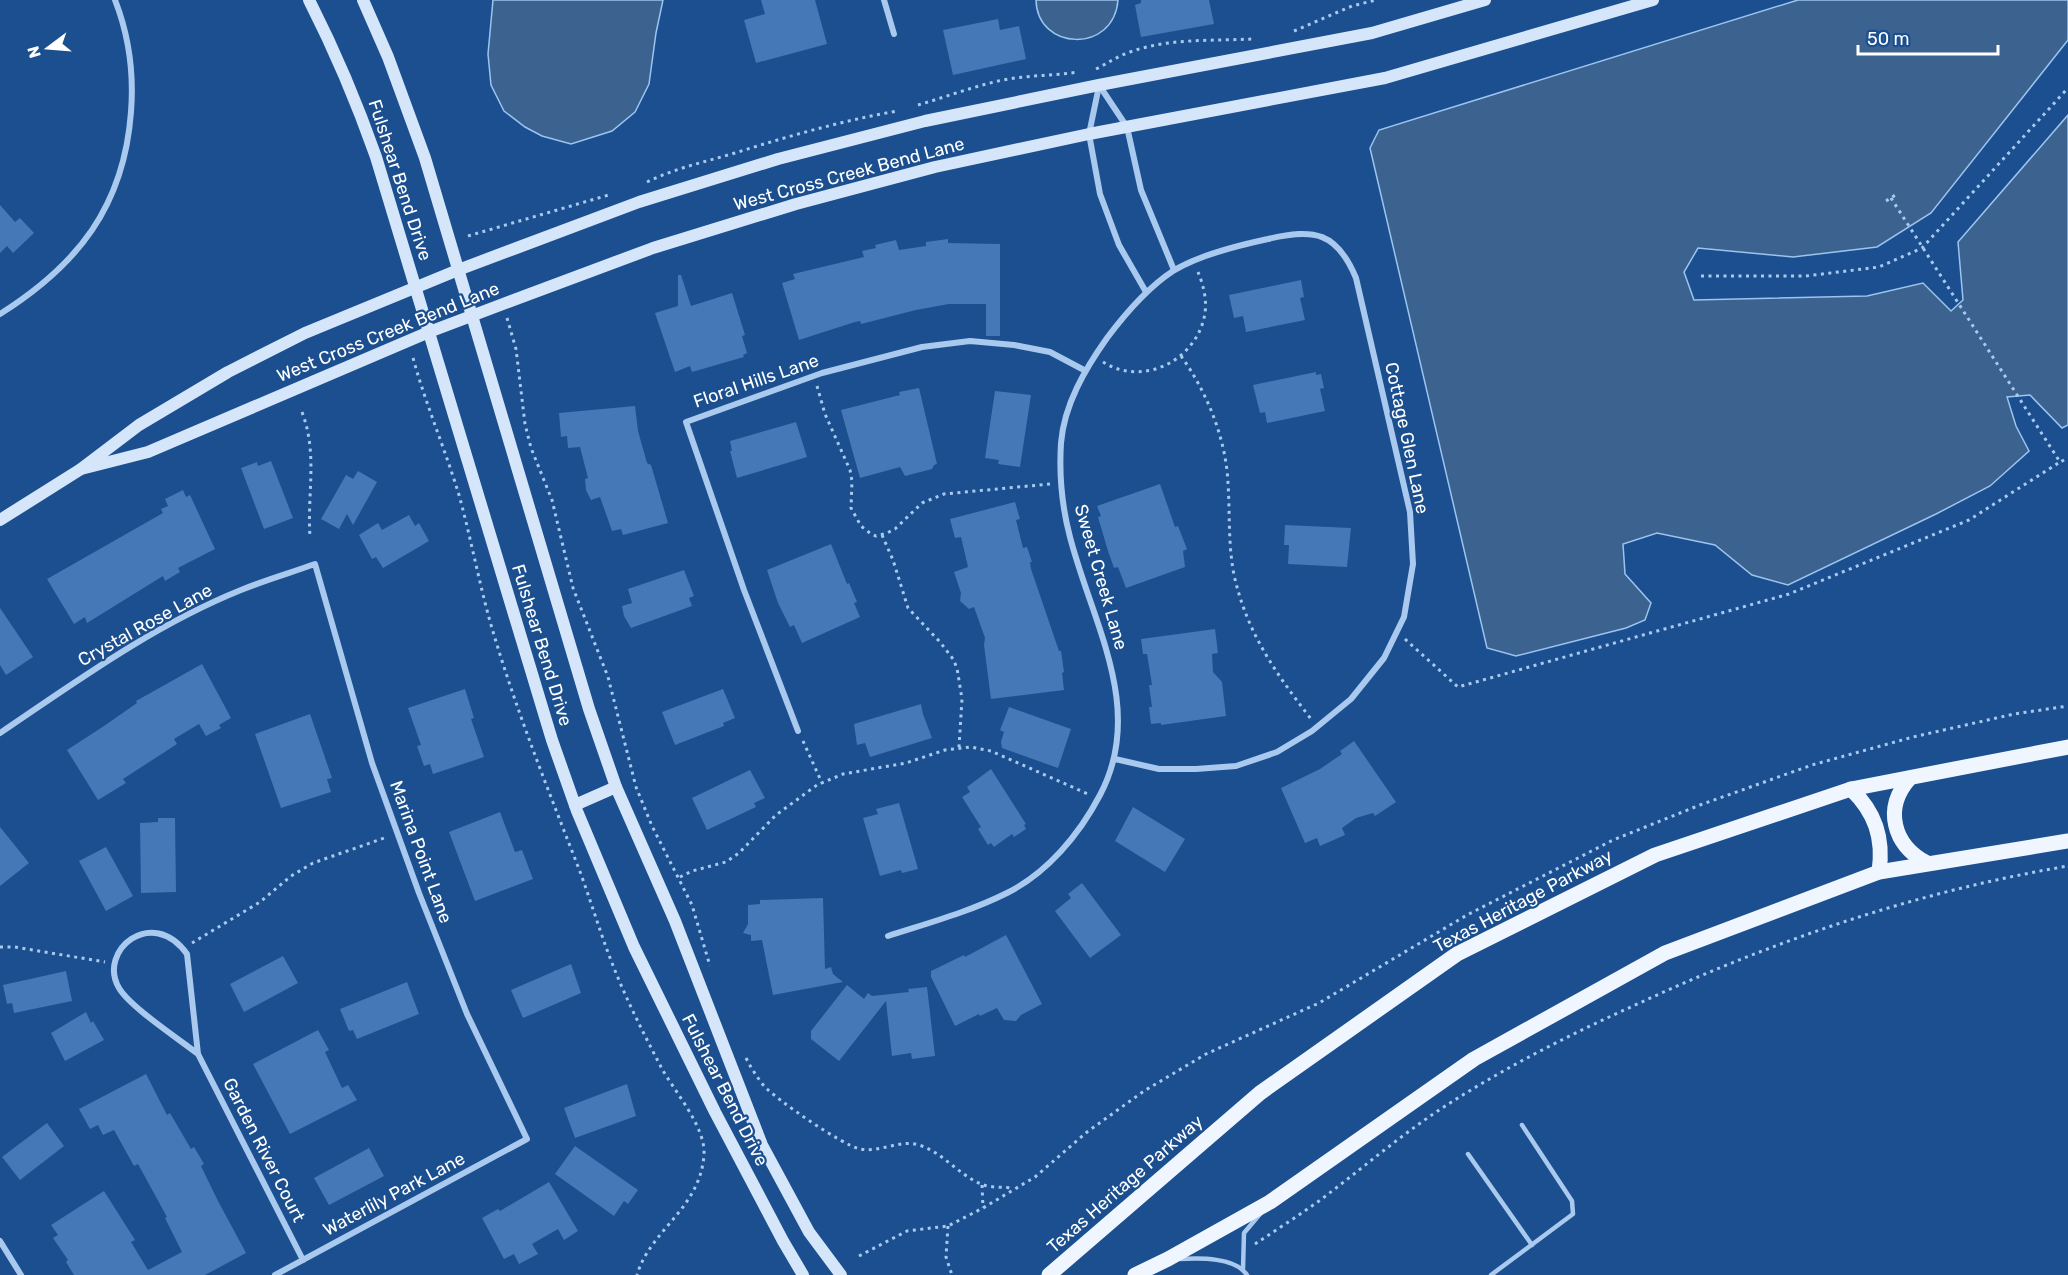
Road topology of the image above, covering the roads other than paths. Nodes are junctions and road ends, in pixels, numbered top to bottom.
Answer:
1 (115, 0) edge
2 (309, 0) edge
3 (363, 0) edge
4 (884, 0) edge
5 (1485, 0) edge
6 (1653, 0) edge
7 (894, 34) dead end
8 (1099, 85) junction
9 (1127, 127) junction
10 (1089, 134) junction
11 (1334, 243) joint
12 (458, 270) junction
13 (1174, 270) junction
14 (416, 287) junction
15 (1146, 292) junction
16 (0, 314) edge
17 (471, 316) junction
18 (429, 332) junction
19 (1084, 370) junction
20 (81, 470) junction
21 (0, 520) edge
22 (315, 564) joint
23 (798, 731) road end
24 (0, 733) edge
25 (2068, 747) edge
26 (1115, 759) junction
27 (1910, 778) junction
28 (616, 787) junction
29 (1851, 789) junction
30 (575, 806) junction
31 (2068, 841) edge
32 (1927, 863) junction
33 (1879, 872) junction
34 (888, 936) dead end
35 (198, 1054) junction
36 (1522, 1125) dead end
37 (527, 1139) joint
38 (1468, 1154) dead end
39 (1270, 1202) junction
40 (0, 1241) edge
41 (1532, 1245) junction
42 (1168, 1259) junction
43 (303, 1260) junction
44 (1243, 1269) junction
45 (1498, 1273) edge
46 (21, 1275) edge
47 (275, 1275) edge
48 (803, 1275) edge
49 (841, 1275) edge
50 (1049, 1275) edge
51 (1135, 1275) edge
52 (1247, 1275) edge
53 (1491, 1275) edge

1 - 16 street
2 - 14 main road, Fulshear Bend Drive
3 - 12 main road, Fulshear Bend Drive
4 - 7 street
5 - 8 main road, West Cross Creek Bend Lane
6 - 9 main road, West Cross Creek Bend Lane
8 - 9 street
8 - 10 street
8 - 12 main road, West Cross Creek Bend Lane
9 - 10 main road, West Cross Creek Bend Lane
9 - 13 street
10 - 15 street
10 - 17 main road, West Cross Creek Bend Lane
11 - 13 street, Sweet Creek Lane
11 - 26 street, Cottage Glen Lane
12 - 14 main road, West Cross Creek Bend Lane
12 - 17 main road, Fulshear Bend Drive
13 - 15 street, Sweet Creek Lane
14 - 18 main road, Fulshear Bend Drive
14 - 20 main road, West Cross Creek Bend Lane
15 - 19 street, Sweet Creek Lane
17 - 18 main road, West Cross Creek Bend Lane
17 - 28 main road, Fulshear Bend Drive
18 - 20 main road, West Cross Creek Bend Lane
18 - 30 main road, Fulshear Bend Drive
19 - 23 street, Floral Hills Lane
19 - 26 street, Sweet Creek Lane
20 - 21 main road, West Cross Creek Bend Lane
22 - 24 street, Crystal Rose Lane
22 - 37 street, Marina Point Lane
25 - 27 main road, Texas Heritage Parkway
26 - 34 street, Sweet Creek Lane
27 - 29 main road, Texas Heritage Parkway
27 - 32 main road
28 - 30 main road
28 - 49 main road, Fulshear Bend Drive
29 - 33 main road
29 - 50 main road, Texas Heritage Parkway
30 - 48 main road, Fulshear Bend Drive
31 - 32 main road
32 - 33 main road
33 - 39 main road
35 - 35 street, Garden River Court
35 - 43 street, Garden River Court
36 - 41 lane
37 - 43 street, Waterlily Park Lane
38 - 41 lane
39 - 42 main road
39 - 44 lane
40 - 46 street
41 - 45 lane
42 - 44 lane
42 - 51 main road
43 - 47 street, Waterlily Park Lane
44 - 52 lane
45 - 53 lane

